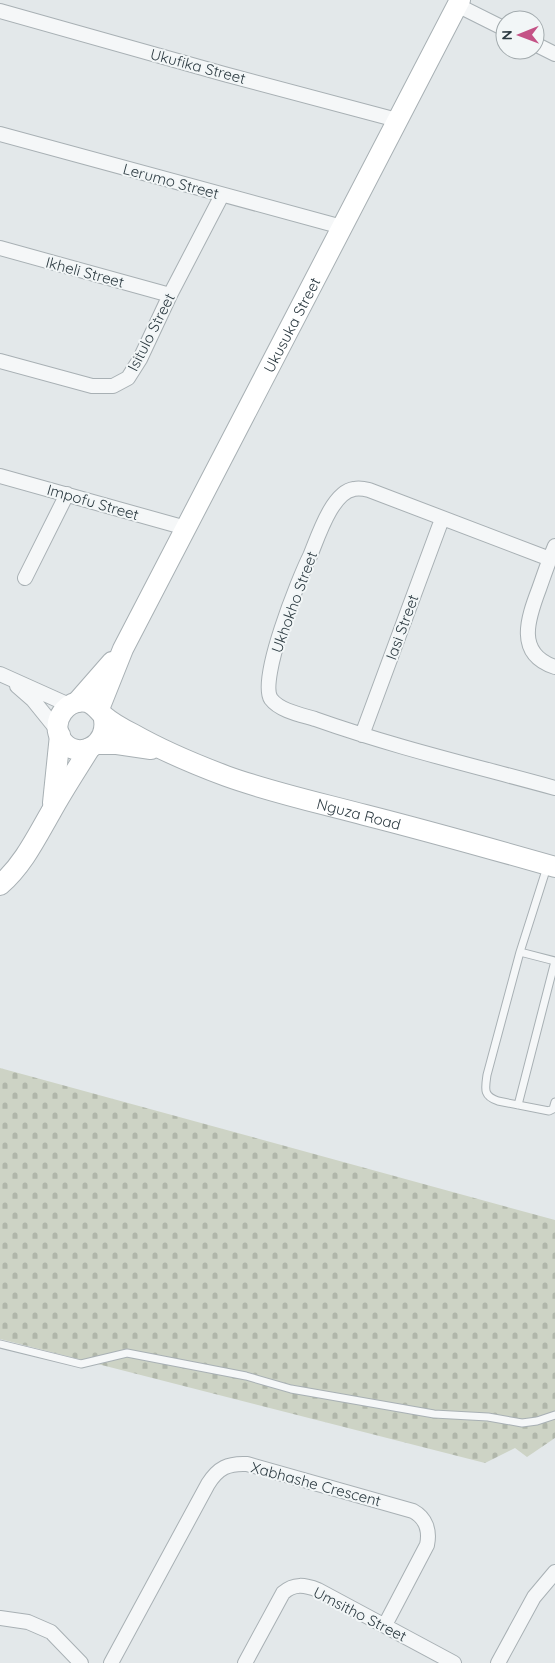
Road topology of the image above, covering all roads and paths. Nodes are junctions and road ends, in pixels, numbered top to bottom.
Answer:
1 (458, 2) edge
2 (0, 11) edge
3 (495, 23) edge
4 (398, 120) junction
5 (0, 134) edge
6 (222, 195) junction
7 (342, 227) junction
8 (0, 248) edge
9 (170, 295) junction
10 (0, 361) edge
11 (0, 476) edge
12 (68, 494) junction
13 (442, 519) junction
14 (186, 528) junction
15 (552, 552) edge
16 (25, 578) dead end
17 (123, 649) junction
18 (555, 667) edge
19 (4, 675) edge
20 (73, 703) junction
21 (101, 712) junction
22 (59, 733) junction
23 (362, 735) junction
24 (93, 746) junction
25 (165, 752) junction
26 (555, 788) edge
27 (52, 810) junction
28 (551, 866) edge
29 (0, 885) edge
30 (520, 952) junction
31 (555, 961) edge
32 (555, 1102) edge
33 (518, 1105) junction
34 (0, 1344) edge
35 (555, 1415) edge
36 (555, 1572) edge
37 (0, 1618) edge
38 (385, 1625) junction
39 (81, 1663) edge
40 (111, 1663) edge
41 (245, 1663) edge
42 (454, 1663) edge
43 (498, 1663) edge

1 - 3 street
1 - 4 street, Ukusuka Street
2 - 4 street, Ukufika Street
4 - 7 street, Ukusuka Street
5 - 6 street, Lerumo Street
6 - 7 street, Lerumo Street
6 - 9 street, Isitulo Street
7 - 14 street, Ukusuka Street
8 - 9 street, Ikheli Street
9 - 10 street, Isitulo Street
11 - 12 street, Impofu Street
12 - 14 street, Impofu Street
12 - 16 street
13 - 15 street, Ukhokho Street
13 - 23 street, Iasi Street
13 - 23 street, Ukhokho Street
14 - 17 street, Ukusuka Street
15 - 18 street
17 - 20 street, Ukusuka Street
17 - 21 street, Ukusuka Street
19 - 20 street
19 - 22 street
20 - 21 street
20 - 22 street
21 - 24 street
21 - 25 street, Nguza Road
22 - 24 street
22 - 27 street
23 - 26 street, Ukhokho Street
24 - 25 street, Nguza Road
24 - 27 street
25 - 28 street, Nguza Road
27 - 29 street
28 - 30 lane
30 - 31 lane
30 - 33 lane
31 - 33 lane
32 - 33 lane
34 - 35 lane
36 - 43 street
37 - 39 street
38 - 40 street, Xabhashe Crescent
38 - 41 street, Umsitho Street
38 - 42 street, Umsitho Street

